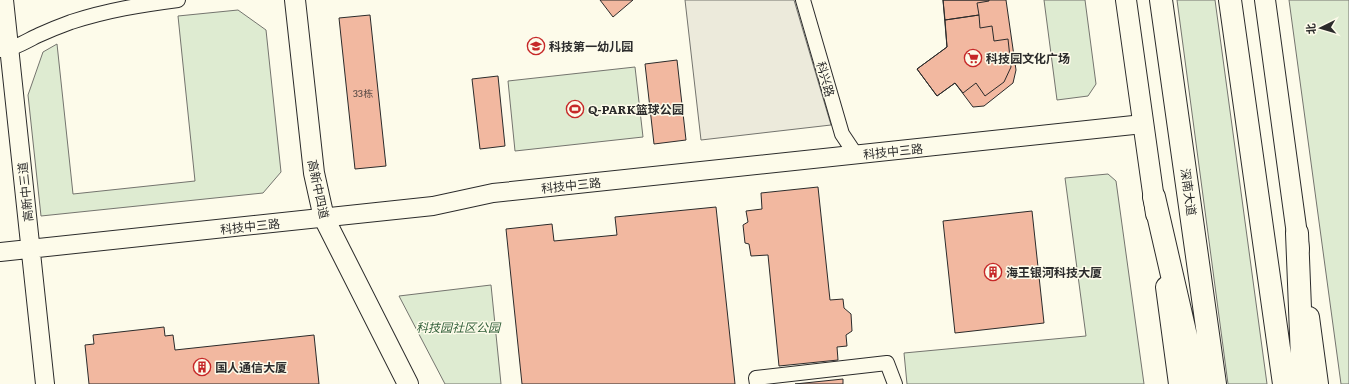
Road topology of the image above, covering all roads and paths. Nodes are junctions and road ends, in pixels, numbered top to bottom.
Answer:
1 (4, 0) edge
2 (178, 0) edge
3 (294, 0) edge
4 (803, 0) edge
5 (1126, 0) edge
6 (1160, 0) edge
7 (1230, 0) edge
8 (1265, 0) edge
9 (5, 50) edge
10 (1143, 124) junction
11 (856, 155) junction
12 (1154, 197) junction
13 (324, 218) junction
14 (1297, 233) junction
15 (31, 249) junction
16 (0, 252) edge
17 (757, 381) edge
18 (45, 384) edge
19 (408, 384) edge
20 (895, 384) edge
21 (1179, 384) edge
22 (1197, 384) edge
23 (1216, 384) edge
24 (1284, 384) edge
25 (1303, 384) edge
26 (1318, 384) edge

1 - 9 street, 高新中三道
2 - 9 street
3 - 13 main road, 高新中四道
4 - 11 street, 科兴路
5 - 10 main road
6 - 23 main road, 深南大道
7 - 24 main road
8 - 14 main road
9 - 15 street, 高新中三道
10 - 11 street, 科技中三路
10 - 12 main road
11 - 13 street, 科技中三路
12 - 21 main road
12 - 22 main road
13 - 15 street, 科技中三路
13 - 19 main road, 高新中四道
14 - 25 main road
14 - 26 main road
15 - 16 street, 科技中三路
15 - 18 street, 高新中三道
17 - 20 street

